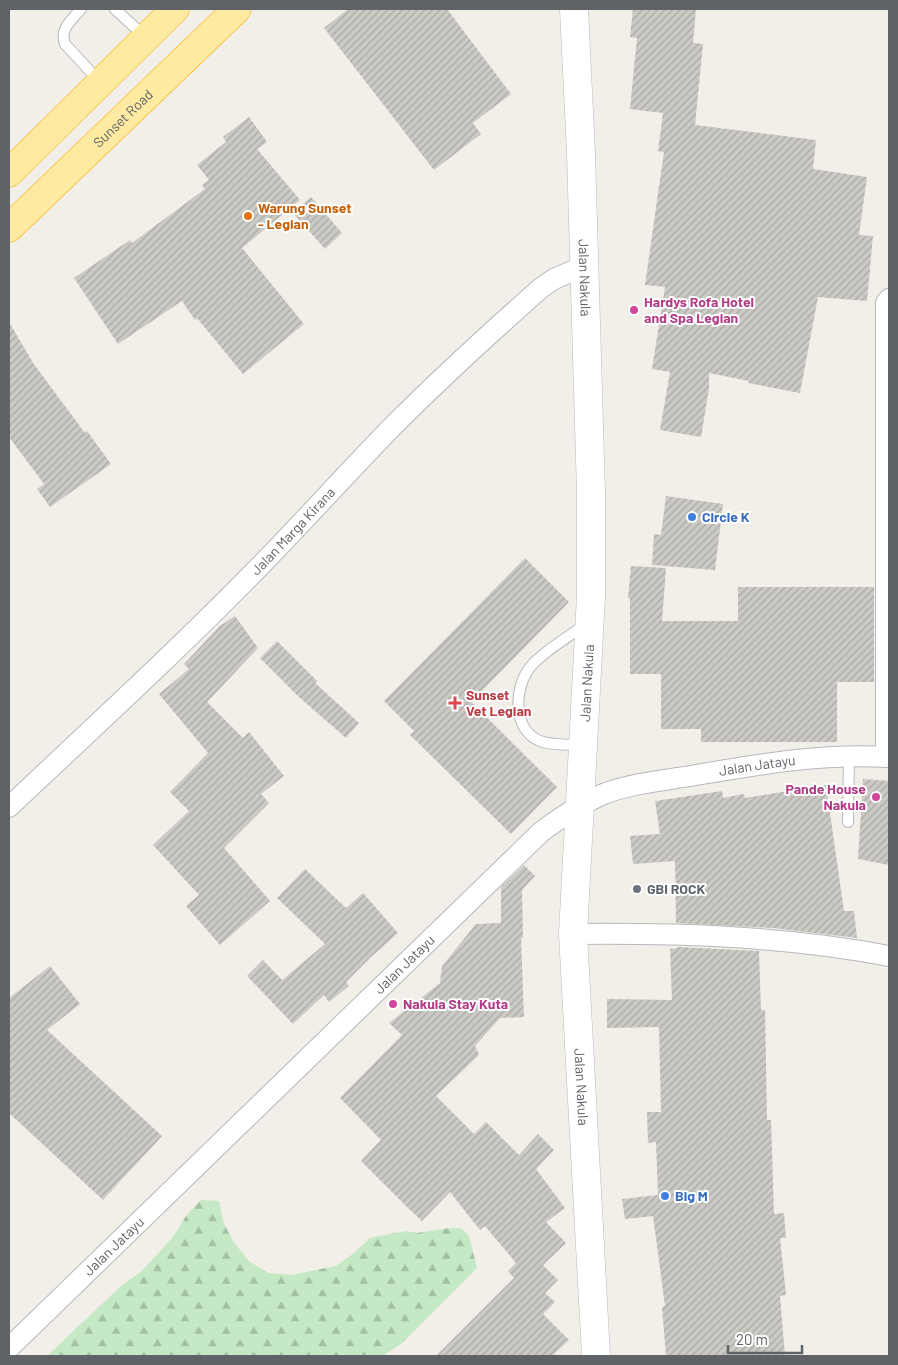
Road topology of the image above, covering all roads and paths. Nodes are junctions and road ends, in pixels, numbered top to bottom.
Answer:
1 (81, 9) edge
2 (115, 9) edge
3 (175, 9) edge
4 (237, 9) edge
5 (574, 9) edge
6 (145, 38) junction
7 (100, 82) junction
8 (9, 173) edge
9 (9, 228) edge
10 (584, 266) junction
11 (889, 300) edge
12 (590, 622) junction
13 (584, 745) junction
14 (849, 756) junction
15 (888, 757) edge
16 (579, 805) junction
17 (9, 807) edge
18 (848, 822) dead end
19 (573, 934) junction
20 (889, 956) edge
21 (9, 1348) edge
22 (596, 1356) edge

1 - 7 lane
2 - 6 lane
3 - 6 highway
4 - 9 highway, Sunset Road
5 - 10 main road, Jalan Nakula
6 - 7 highway
7 - 8 highway
10 - 12 main road, Jalan Nakula
10 - 17 street, Jalan Marga Kirana
11 - 15 street
12 - 13 main road, Jalan Nakula
12 - 13 lane
13 - 16 main road, Jalan Nakula
14 - 15 street, Jalan Jatayu
14 - 16 street, Jalan Jatayu
14 - 18 lane
16 - 19 main road, Jalan Nakula
16 - 21 street, Jalan Jatayu
19 - 20 street
19 - 22 main road, Jalan Nakula

